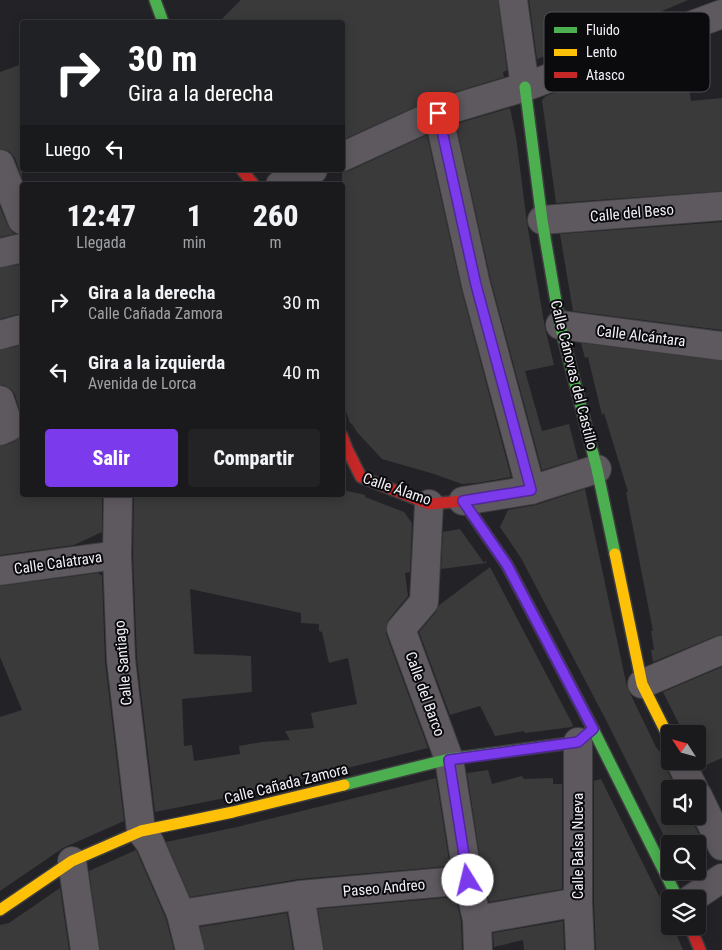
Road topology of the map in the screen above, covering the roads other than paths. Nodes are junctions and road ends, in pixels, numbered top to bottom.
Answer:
1 (155, 0) edge
2 (513, 0) edge
3 (722, 14) edge
4 (710, 18) edge
5 (162, 20) edge
6 (544, 80) edge
7 (525, 87) junction
8 (438, 113) junction
9 (345, 155) edge
10 (0, 164) edge
11 (244, 172) edge
12 (309, 172) edge
13 (252, 182) edge
14 (287, 182) edge
15 (722, 206) edge
16 (20, 215) edge
17 (542, 220) junction
18 (20, 248) edge
19 (0, 253) edge
20 (560, 326) junction
21 (20, 330) edge
22 (0, 335) edge
23 (722, 346) edge
24 (0, 400) edge
25 (0, 431) edge
26 (345, 444) edge
27 (597, 469) junction
28 (352, 475) edge
29 (531, 490) junction
30 (118, 497) edge
31 (463, 501) junction
32 (429, 504) junction
33 (117, 554) junction
34 (0, 571) edge
35 (722, 650) edge
36 (642, 684) junction
37 (662, 725) edge
38 (585, 735) junction
39 (449, 760) junction
40 (706, 813) edge
41 (141, 831) junction
42 (722, 846) edge
43 (72, 861) junction
44 (722, 878) edge
45 (468, 880) junction
46 (673, 890) edge
47 (704, 890) edge
48 (300, 895) junction
49 (578, 902) junction
50 (0, 910) edge
51 (181, 914) junction
52 (477, 920) junction
53 (694, 935) edge
54 (84, 950) edge
55 (190, 950) edge
56 (309, 950) edge
57 (478, 950) edge
58 (580, 950) edge
59 (700, 950) edge

1 - 5 street
2 - 7 street, Calle Cánovas del Castillo
3 - 4 street
6 - 7 street
7 - 8 street
7 - 17 street, Calle Cánovas del Castillo
8 - 9 street
8 - 29 street
10 - 16 street
11 - 13 street
12 - 14 street
15 - 17 street, Calle del Beso
17 - 20 street, Calle Cánovas del Castillo
18 - 19 street
20 - 23 street, Calle Alcántara
20 - 27 street, Calle Cánovas del Castillo
21 - 22 street
24 - 25 street
26 - 28 street
27 - 29 street, Calle Álamo
27 - 36 street, Calle Cánovas del Castillo
28 - 32 street, Calle Álamo
29 - 31 street, Calle Álamo
30 - 33 street, Calle Santiago
31 - 32 street, Calle Álamo
31 - 38 street
32 - 39 street, Calle del Barco
33 - 34 street, Calle Calatrava
33 - 41 street, Calle Santiago
35 - 36 street
36 - 37 street, Calle Cánovas del Castillo
38 - 39 street, Calle Cañada Zamora
38 - 46 street
38 - 49 street, Calle Balsa Nueva
39 - 41 street, Calle Cañada Zamora
39 - 45 street, Calle del Barco
40 - 42 street
41 - 43 street, Calle Cañada Zamora
41 - 51 street
43 - 50 street, Calle Cañada Zamora
43 - 54 street
44 - 47 street
45 - 48 street, Paseo Andreo
45 - 52 street, Calle del Barco
48 - 51 street, Paseo Andreo
48 - 56 street
49 - 52 street
49 - 58 street, Calle Balsa Nueva
51 - 55 street
52 - 57 street, Calle del Barco
53 - 59 street

